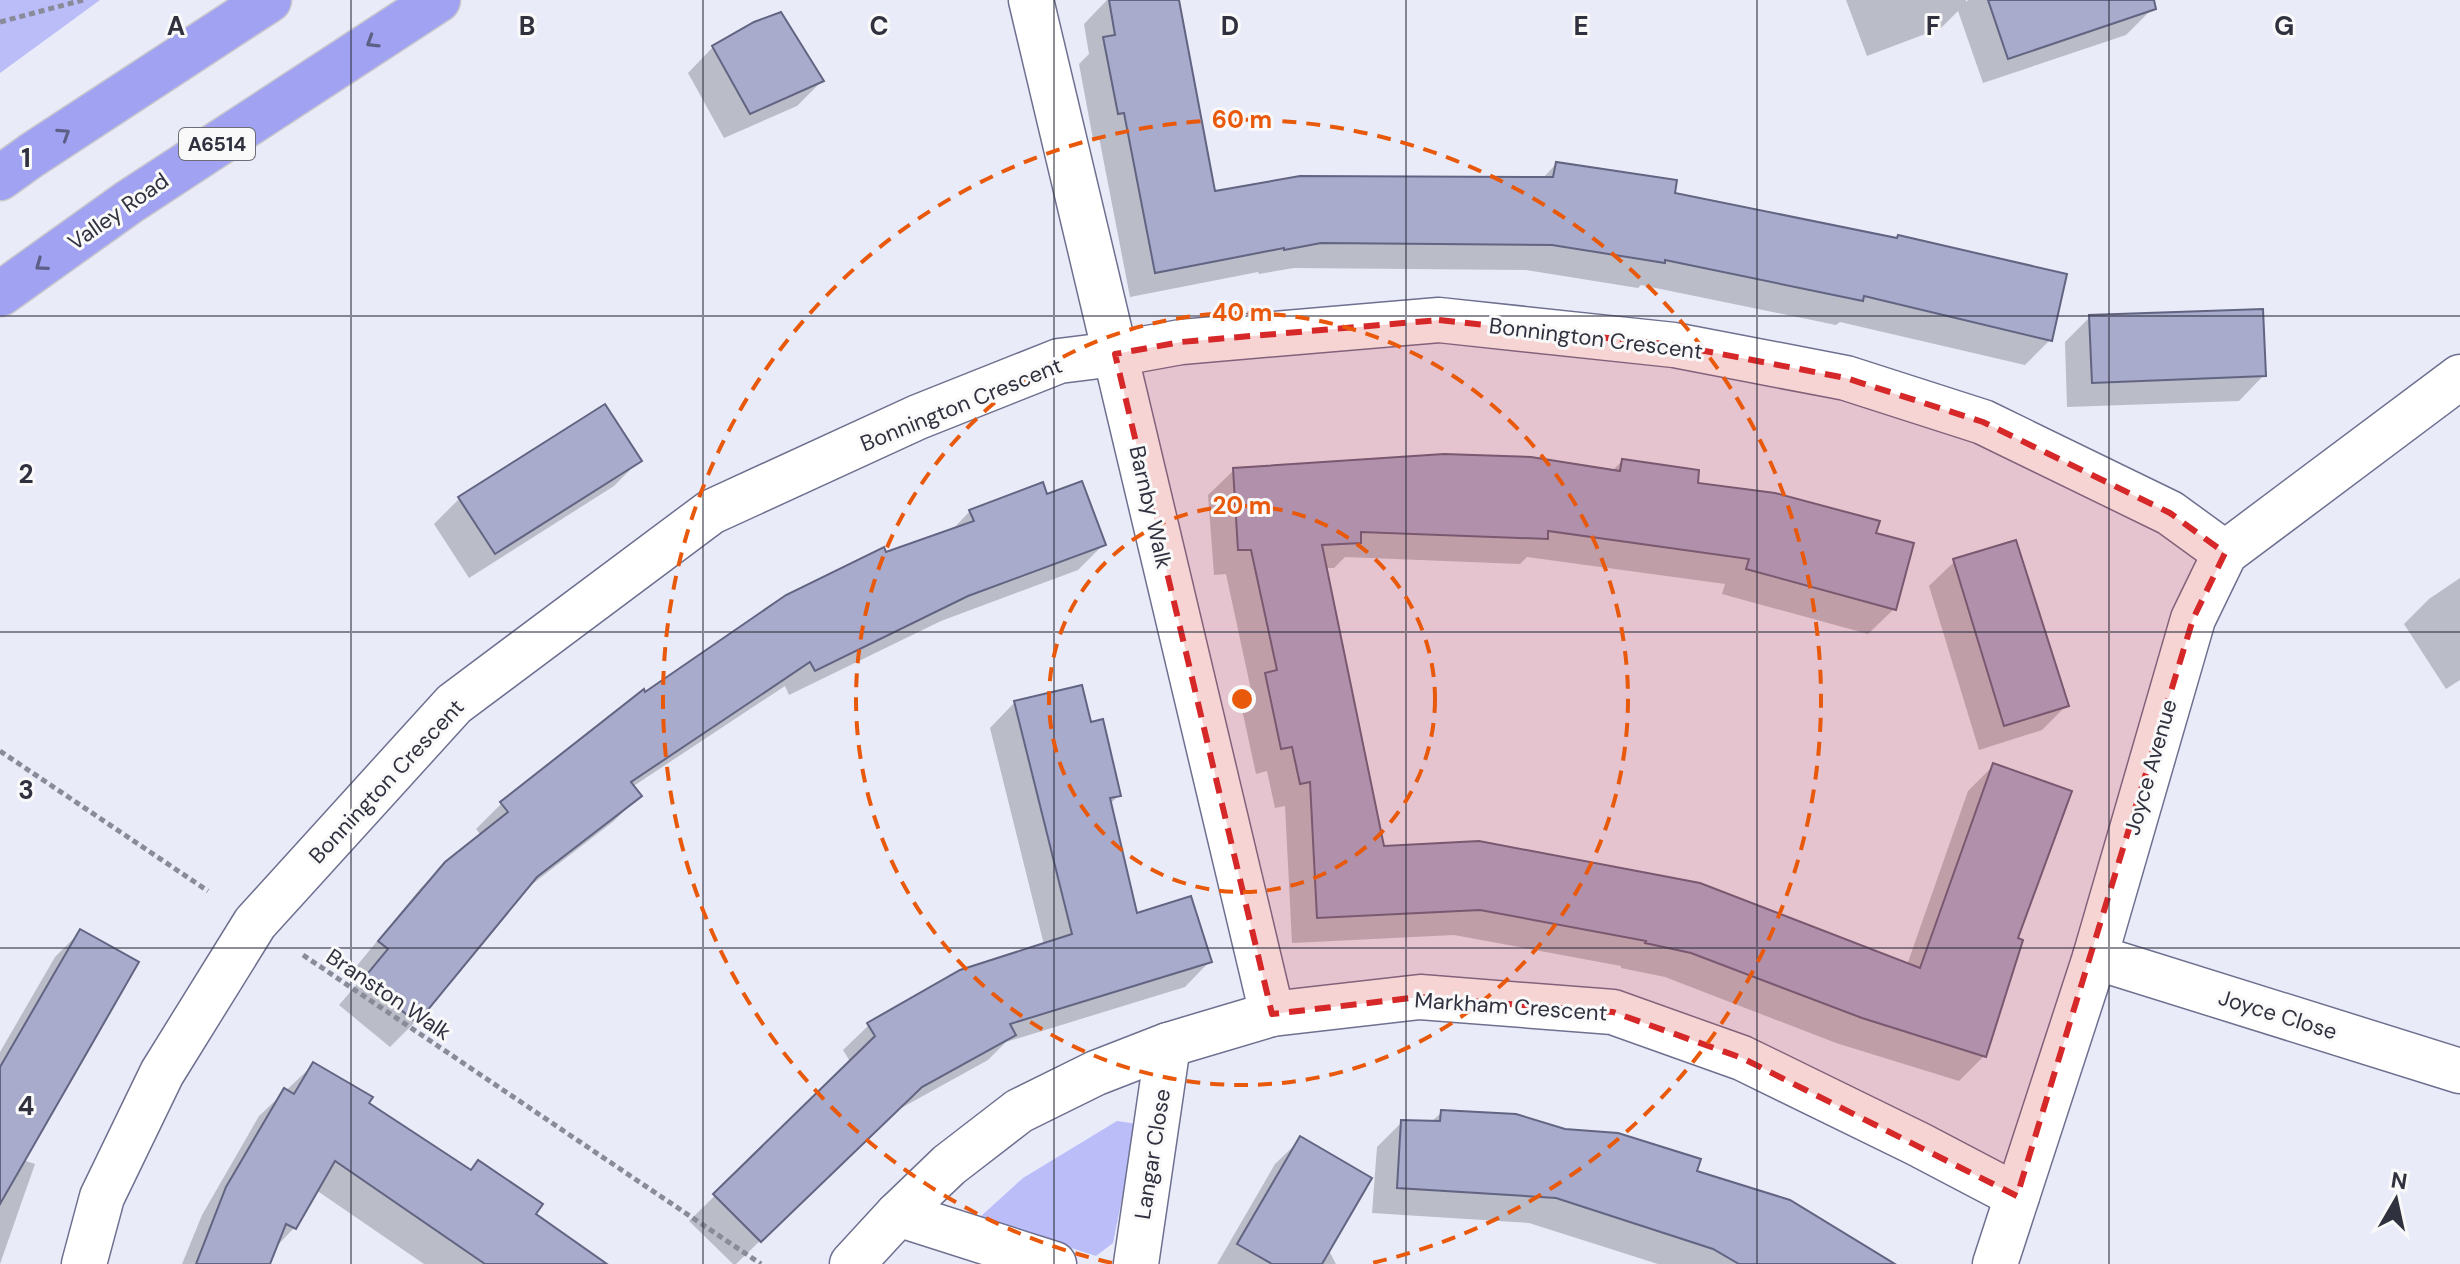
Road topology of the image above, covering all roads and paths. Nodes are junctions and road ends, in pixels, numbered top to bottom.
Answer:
1 (83, 0) edge
2 (269, 0) edge
3 (438, 0) edge
4 (1031, 0) edge
5 (0, 22) edge
6 (0, 178) edge
7 (0, 294) edge
8 (1115, 354) junction
9 (2460, 377) edge
10 (2225, 553) junction
11 (0, 751) edge
12 (255, 923) junction
13 (2095, 957) junction
14 (1272, 1014) junction
15 (1168, 1045) junction
16 (2460, 1071) edge
17 (2017, 1196) junction
18 (898, 1214) junction
19 (84, 1264) edge
20 (761, 1264) edge
21 (852, 1264) edge
22 (1054, 1264) edge
23 (1136, 1264) edge
24 (1995, 1264) edge

1 - 5 path
6 -> 2 highway
3 -> 7 highway, Valley Road / A6514
4 - 8 street, Barnby Walk
8 - 10 street, Bonnington Crescent
8 - 12 street, Bonnington Crescent
8 - 14 street, Barnby Walk
9 - 10 street, Joyce Avenue
10 - 13 street, Joyce Avenue
11 - 12 path, Branston Walk
12 - 19 street, Bonnington Crescent
12 - 20 path, Branston Walk
13 - 16 street, Joyce Close
13 - 17 street, Joyce Avenue
14 - 15 street, Markham Crescent
14 - 17 street, Markham Crescent
15 - 18 street, Markham Crescent
15 - 23 street, Langar Close
17 - 24 street, Joyce Avenue
18 - 21 street, Markham Crescent
18 - 22 street

